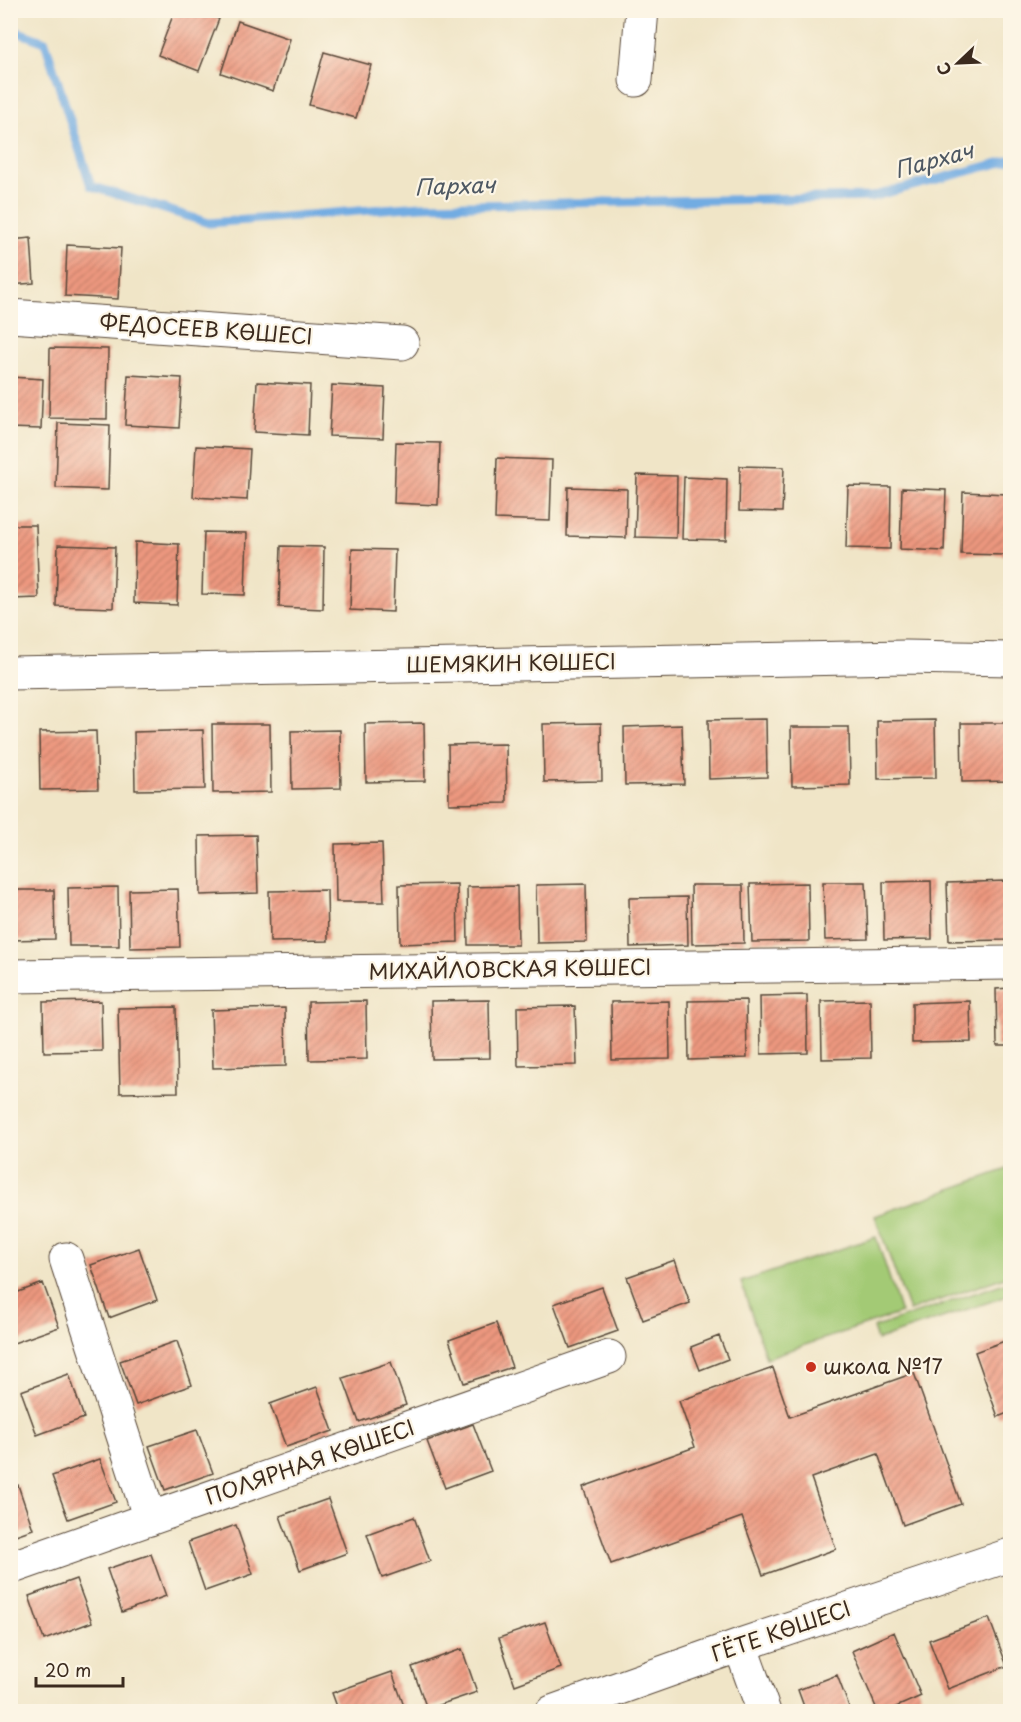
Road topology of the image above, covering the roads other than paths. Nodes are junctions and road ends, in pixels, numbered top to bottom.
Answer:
1 (642, 10) edge
2 (636, 80) dead end
3 (10, 316) edge
4 (402, 343) dead end
5 (1011, 659) edge
6 (10, 673) edge
7 (1011, 963) edge
8 (10, 976) edge
9 (66, 1259) dead end
10 (609, 1357) dead end
11 (150, 1519) junction
12 (1011, 1555) edge
13 (10, 1568) edge
14 (740, 1645) junction
15 (552, 1712) edge
16 (764, 1712) edge

1 - 2 street
3 - 4 street, ФЕДОСЕЕВ КӨШЕСІ
5 - 6 street, ШЕМЯКИН КӨШЕСІ
7 - 8 street, МИХАЙЛОВСКАЯ КӨШЕСІ
9 - 11 street
10 - 11 street, ПОЛЯРНАЯ КӨШЕСІ
11 - 13 street, ПОЛЯРНАЯ КӨШЕСІ
12 - 14 street, ГЁТЕ КӨШЕСІ
14 - 15 street, ГЁТЕ КӨШЕСІ
14 - 16 street

